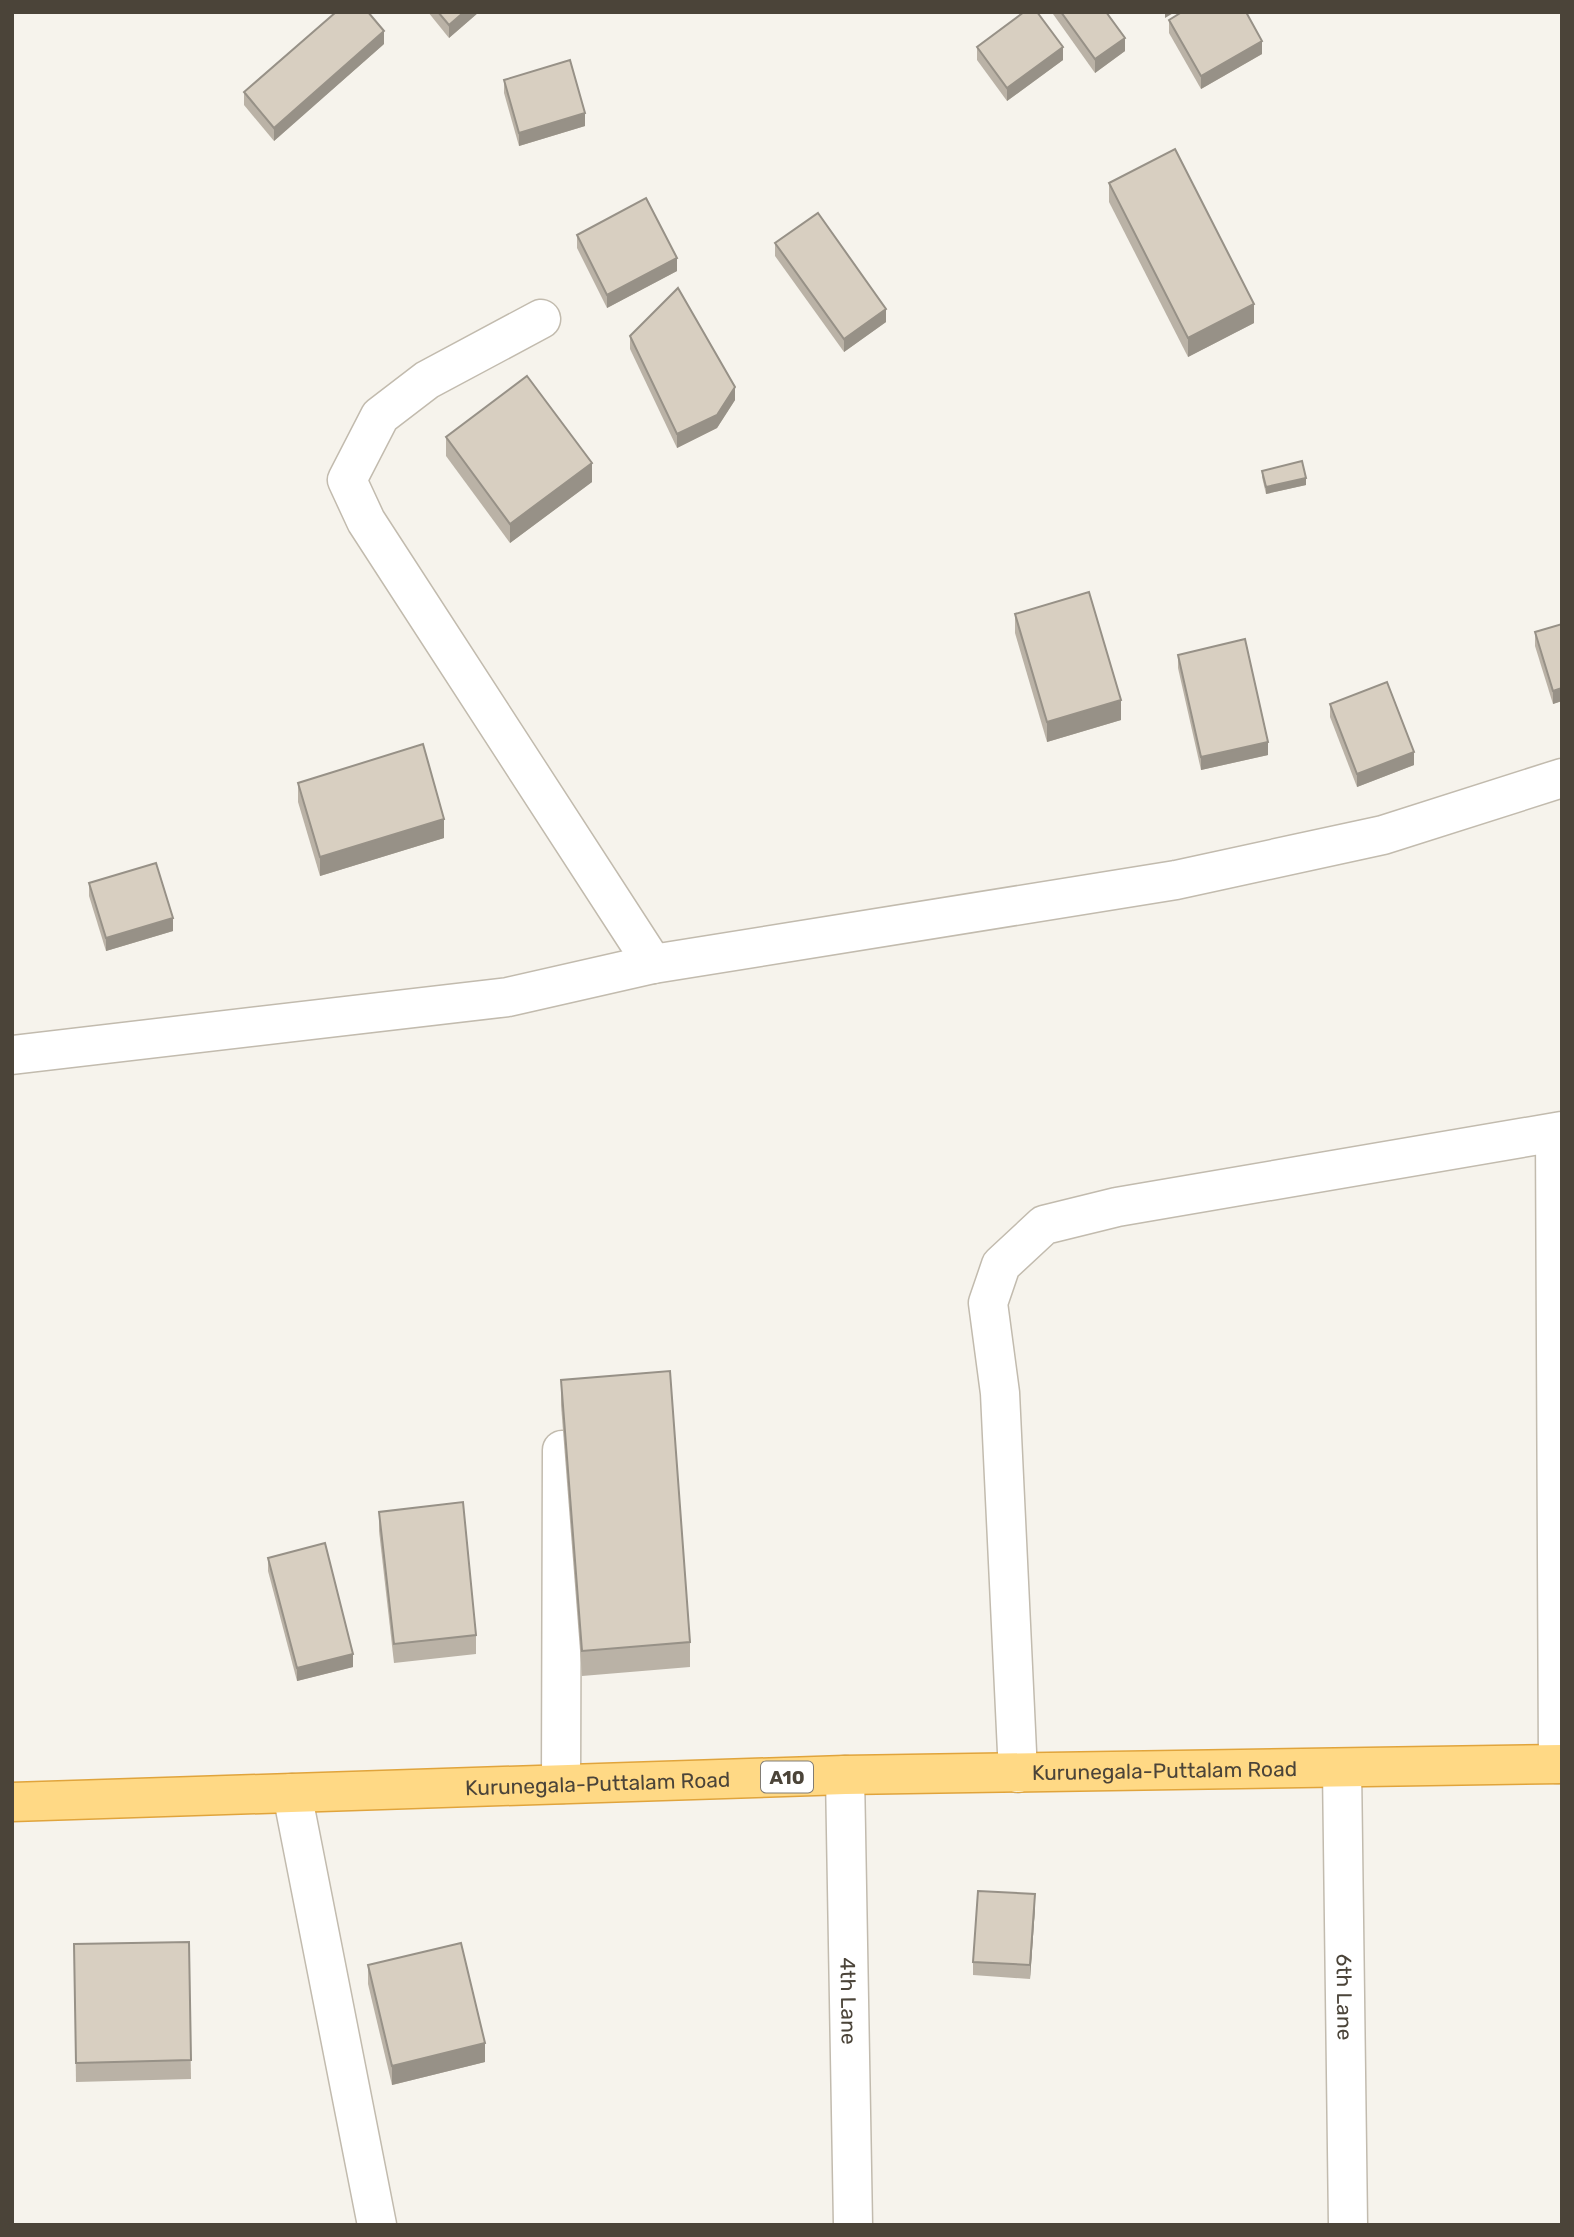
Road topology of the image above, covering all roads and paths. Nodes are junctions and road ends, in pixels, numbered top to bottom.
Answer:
1 (541, 319) dead end
2 (1562, 778) edge
3 (653, 964) junction
4 (12, 1055) edge
5 (1558, 1132) edge
6 (562, 1450) edge
7 (1560, 1764) edge
8 (1342, 1768) junction
9 (1018, 1773) junction
10 (845, 1775) junction
11 (561, 1784) junction
12 (292, 1793) junction
13 (12, 1801) edge
14 (377, 2225) edge
15 (853, 2225) edge
16 (1348, 2225) edge

1 - 3 street
2 - 3 street
3 - 4 street
5 - 7 street
5 - 9 street
6 - 11 street
7 - 8 highway, Kurunegala-Puttalam Road / A10
8 - 9 highway, Kurunegala-Puttalam Road / A10
8 - 16 street, 6th Lane
9 - 10 highway, Kurunegala-Puttalam Road / A10
10 - 11 highway, Kurunegala-Puttalam Road / A10
10 - 15 street, 4th Lane
11 - 12 highway, Kurunegala-Puttalam Road / A10
12 - 13 highway, Kurunegala-Puttalam Road / A10
12 - 14 street

